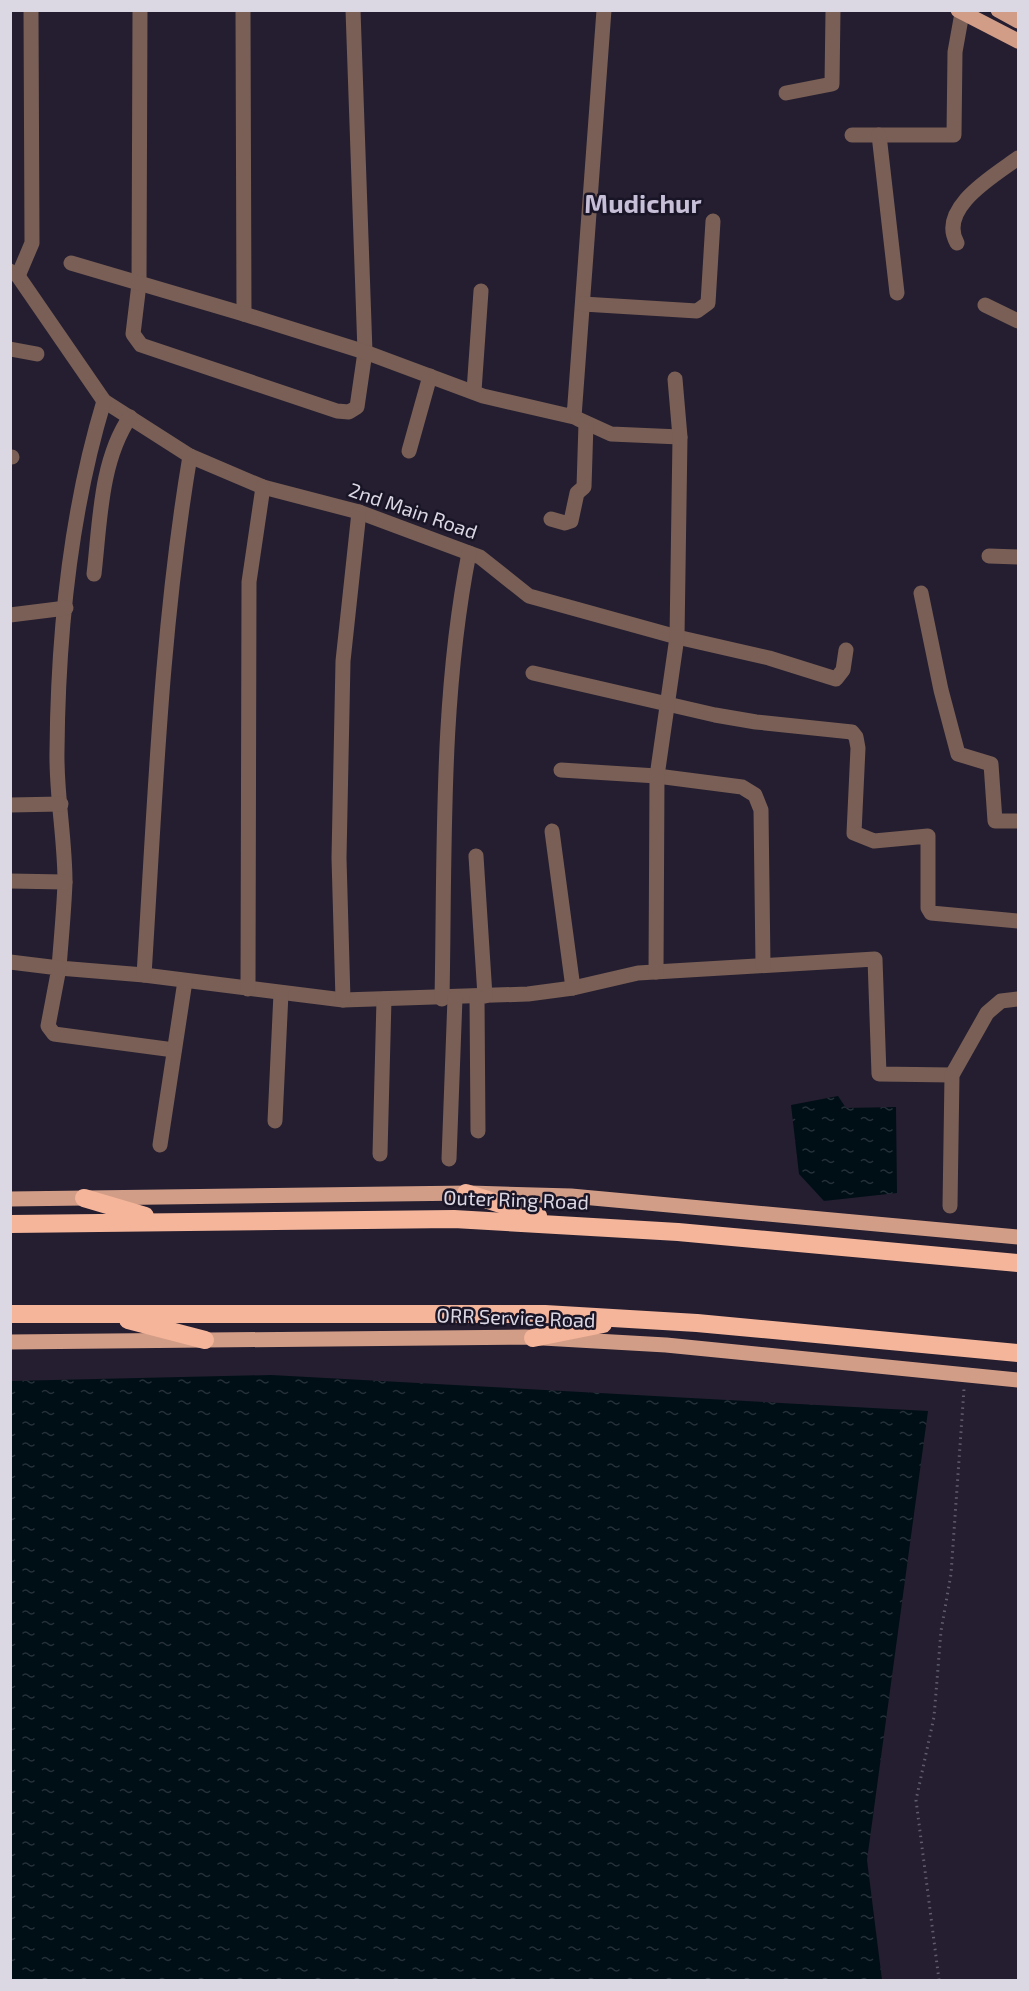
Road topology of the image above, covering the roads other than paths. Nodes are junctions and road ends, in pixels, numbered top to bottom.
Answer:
1 (31, 10) edge
2 (140, 10) edge
3 (243, 10) edge
4 (353, 10) edge
5 (604, 10) edge
6 (833, 10) edge
7 (998, 10) edge
8 (960, 12) edge
9 (1018, 21) edge
10 (1018, 41) edge
11 (786, 93) dead end
12 (852, 135) dead end
13 (879, 135) junction
14 (1018, 158) edge
15 (713, 221) dead end
16 (957, 243) dead end
17 (72, 262) dead end
18 (14, 274) edge
19 (140, 285) junction
20 (481, 291) dead end
21 (897, 293) dead end
22 (583, 304) junction
23 (985, 304) dead end
24 (243, 314) junction
25 (1018, 321) edge
26 (10, 349) edge
27 (365, 352) junction
28 (37, 354) dead end
29 (430, 376) junction
30 (675, 379) dead end
31 (474, 391) junction
32 (104, 400) junction
33 (130, 417) junction
34 (580, 420) junction
35 (680, 437) junction
36 (409, 451) dead end
37 (190, 456) junction
38 (263, 487) junction
39 (359, 512) junction
40 (550, 519) dead end
41 (469, 552) junction
42 (989, 556) dead end
43 (1018, 557) edge
44 (94, 574) dead end
45 (921, 593) dead end
46 (66, 608) junction
47 (10, 615) edge
48 (677, 637) junction
49 (846, 650) dead end
50 (533, 673) dead end
51 (669, 703) junction
52 (561, 770) dead end
53 (657, 776) junction
54 (61, 804) junction
55 (10, 805) edge
56 (1018, 821) edge
57 (552, 831) dead end
58 (476, 856) dead end
59 (10, 881) edge
60 (65, 882) junction
61 (1018, 921) edge
62 (10, 962) edge
63 (763, 965) junction
64 (59, 968) junction
65 (656, 972) junction
66 (144, 975) junction
67 (185, 981) junction
68 (573, 988) junction
69 (248, 989) junction
70 (282, 993) junction
71 (481, 997) junction
72 (448, 998) junction
73 (384, 999) junction
74 (1018, 999) edge
75 (343, 1000) junction
76 (174, 1050) junction
77 (952, 1075) junction
78 (275, 1121) dead end
79 (478, 1131) dead end
80 (160, 1144) dead end
81 (380, 1154) dead end
82 (449, 1159) dead end
83 (466, 1193) junction
84 (84, 1198) junction
85 (10, 1199) edge
86 (950, 1206) dead end
87 (165, 1222) junction
88 (10, 1224) edge
89 (561, 1224) junction
90 (1018, 1237) edge
91 (1018, 1263) edge
92 (102, 1313) junction
93 (10, 1314) edge
94 (628, 1318) junction
95 (533, 1338) junction
96 (204, 1340) junction
97 (10, 1342) edge
98 (1018, 1353) edge
99 (1018, 1380) edge

1 - 18 street
2 - 19 street
3 - 24 street
4 - 27 street
5 - 22 street
6 - 11 street
7 - 9 main road
8 - 10 main road
8 - 13 street
12 - 13 street
13 - 21 street
14 - 16 street
15 - 22 street
17 - 19 street
18 - 32 street, 2nd Main Road
19 - 24 street
19 - 27 street
20 - 31 street
22 - 34 street
23 - 25 street
24 - 27 street
26 - 28 street
27 - 29 street
29 - 31 street
29 - 36 street
30 - 35 street
31 - 34 street
32 - 33 street, 2nd Main Road
32 - 46 street
33 - 37 street, 2nd Main Road
33 - 44 street
34 - 35 street
34 - 40 street
35 - 48 street
37 - 38 street, 2nd Main Road
37 - 66 street
38 - 39 street, 2nd Main Road
38 - 69 street
39 - 41 street, 2nd Main Road
39 - 75 street
41 - 48 street, 2nd Main Road
41 - 72 street
42 - 43 street
45 - 56 street
46 - 47 street
46 - 54 street
48 - 49 street, 2nd Main Road
48 - 51 street
50 - 51 street
51 - 53 street
51 - 61 street
52 - 53 street
53 - 63 street
53 - 65 street
54 - 55 street
54 - 60 street
57 - 68 street
58 - 71 street
59 - 60 street
60 - 64 street
62 - 64 street
63 - 65 street
63 - 77 street
64 - 66 street
64 - 76 street
65 - 68 street
66 - 67 street
67 - 69 street
67 - 76 street
68 - 71 street
69 - 70 street
70 - 75 street
70 - 78 street
71 - 72 street
71 - 79 street
72 - 73 street
72 - 82 street
73 - 75 street
73 - 81 street
74 - 77 street
76 - 80 street
77 - 86 street
83 - 84 main road
83 - 89 highway
83 - 90 main road
84 - 85 main road
84 - 87 highway
87 - 88 highway, Outer Ring Road
87 - 89 highway, Outer Ring Road
89 - 91 highway, Outer Ring Road
92 - 93 highway
92 - 94 highway
92 - 96 highway
94 - 95 highway
94 - 98 highway
95 - 96 main road, ORR Service Road
95 - 99 main road, ORR Service Road
96 - 97 main road, ORR Service Road

